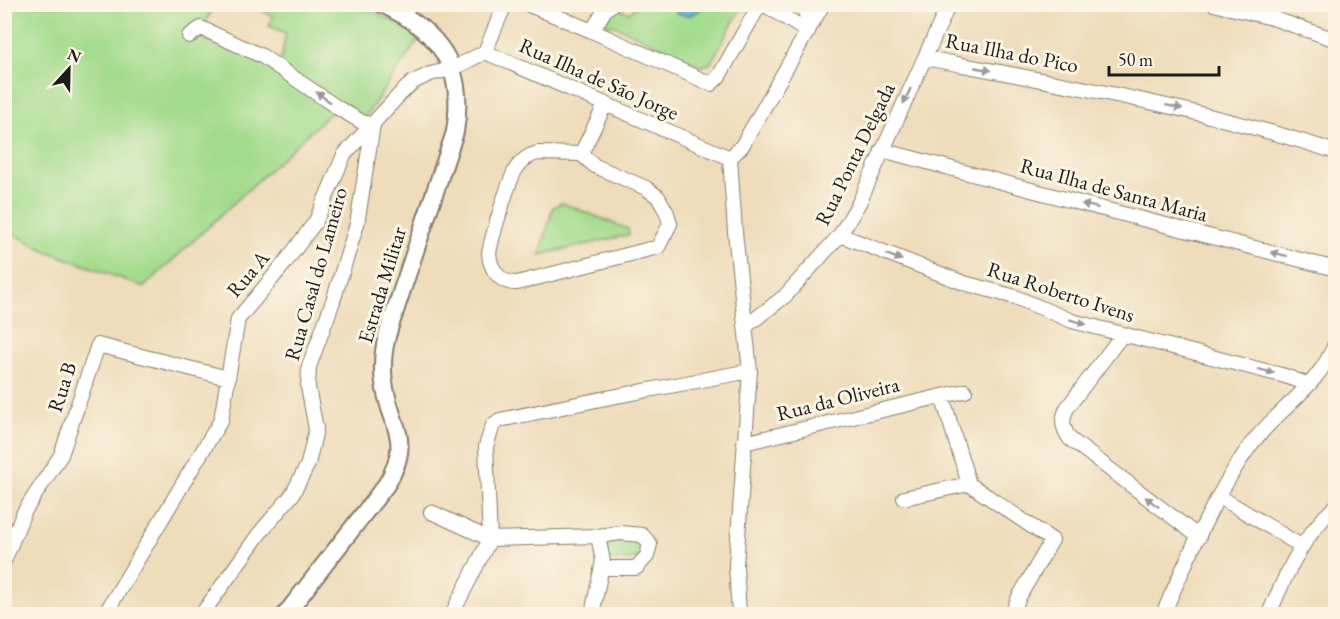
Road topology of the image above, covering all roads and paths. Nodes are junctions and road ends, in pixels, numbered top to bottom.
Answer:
1 (382, 4) edge
2 (505, 4) edge
3 (527, 4) edge
4 (612, 4) edge
5 (762, 4) edge
6 (805, 4) edge
7 (823, 4) edge
8 (949, 4) edge
9 (1214, 4) edge
10 (592, 31) junction
11 (808, 32) junction
12 (189, 36) dead end
13 (1335, 40) edge
14 (485, 52) junction
15 (925, 58) junction
16 (452, 69) junction
17 (605, 105) junction
18 (373, 125) junction
19 (882, 150) junction
20 (1335, 152) edge
21 (581, 154) junction
22 (730, 158) junction
23 (840, 235) junction
24 (1335, 269) edge
25 (745, 327) junction
26 (1122, 334) junction
27 (1335, 341) edge
28 (750, 371) junction
29 (228, 378) junction
30 (1306, 386) junction
31 (965, 391) dead end
32 (942, 396) junction
33 (744, 443) junction
34 (969, 484) junction
35 (1220, 497) junction
36 (904, 498) dead end
37 (1335, 506) edge
38 (432, 512) dead end
39 (598, 536) junction
40 (1199, 537) junction
41 (490, 539) junction
42 (1301, 546) junction
43 (4, 561) edge
44 (602, 568) junction
45 (105, 615) edge
46 (202, 615) edge
47 (285, 615) edge
48 (452, 615) edge
49 (592, 615) edge
50 (739, 615) edge
51 (1012, 615) edge
52 (1163, 615) edge
53 (1269, 615) edge

1 - 16 street, Estrada Militar
2 - 14 street
3 - 10 street
4 - 10 street
5 - 10 street
5 - 11 street
6 - 11 street
7 - 11 street
8 - 15 street, Rua Ponta Delgada
9 - 13 street
11 - 22 street
18 -> 12 street
14 - 16 street, Rua Ilha de São Jorge
14 - 17 street, Rua Ilha de São Jorge
15 -> 19 street, Rua Ponta Delgada
15 -> 20 street, Rua Ilha do Pico
16 - 18 street, Rua A
16 - 47 street, Estrada Militar
17 - 21 street
17 - 22 street, Rua Ilha de São Jorge
18 - 29 street, Rua A
18 - 46 street, Rua Casal do Lameiro
19 - 23 street, Rua Ponta Delgada
24 -> 19 street, Rua Ilha de Santa Maria
21 - 21 street
22 - 25 street
23 - 25 street, Rua Ponta Delgada
23 -> 26 street, Rua Roberto Ivens
25 - 28 street
26 -> 30 street, Rua Roberto Ivens
40 -> 26 street
27 - 30 street
28 - 33 street
28 - 41 street
29 - 43 street, Rua B
29 - 45 street, Rua A
30 - 35 street
31 - 32 street, Rua da Oliveira
32 - 33 street, Rua da Oliveira
32 - 34 street
33 - 50 street
34 - 36 street
34 - 51 street
35 - 40 street
35 - 42 street
37 - 42 street
38 - 41 street
39 - 41 street
39 - 44 street
39 - 44 street
40 - 52 street
41 - 48 street
42 - 53 street
44 - 49 street

